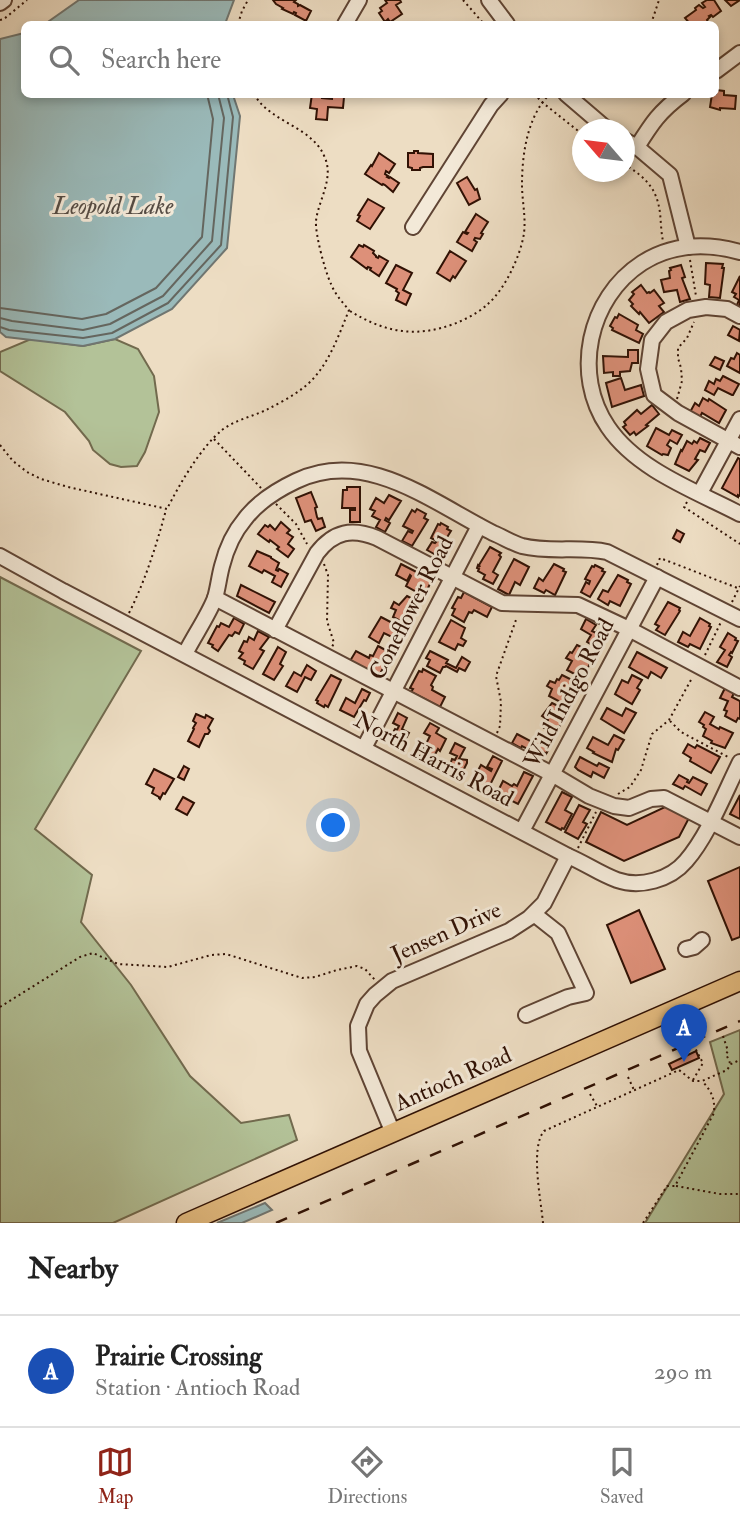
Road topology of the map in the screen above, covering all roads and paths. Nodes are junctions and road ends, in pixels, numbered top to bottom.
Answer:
1 (27, 0) edge
2 (248, 0) edge
3 (359, 0) edge
4 (464, 0) edge
5 (489, 0) edge
6 (659, 0) edge
7 (0, 20) edge
8 (239, 21) edge
9 (347, 21) edge
10 (482, 21) edge
11 (505, 21) edge
12 (651, 21) edge
13 (740, 53) edge
14 (719, 69) edge
15 (256, 98) edge
16 (497, 98) edge
17 (538, 98) edge
18 (547, 98) edge
19 (571, 98) edge
20 (678, 98) edge
21 (543, 103) junction
22 (595, 119) edge
23 (572, 125) edge
24 (635, 140) edge
25 (635, 147) edge
26 (635, 170) edge
27 (413, 227) dead end
28 (688, 247) junction
29 (740, 252) edge
30 (666, 253) junction
31 (696, 309) junction
32 (349, 310) junction
33 (740, 316) edge
34 (673, 409) junction
35 (740, 419) edge
36 (214, 439) junction
37 (734, 444) edge
38 (0, 445) edge
39 (696, 492) junction
40 (268, 496) junction
41 (167, 509) junction
42 (740, 514) edge
43 (480, 526) junction
44 (740, 544) edge
45 (0, 556) edge
46 (315, 556) junction
47 (655, 575) junction
48 (452, 577) junction
49 (740, 588) edge
50 (215, 598) junction
51 (518, 603) junction
52 (726, 612) junction
53 (740, 620) edge
54 (124, 623) junction
55 (629, 629) junction
56 (275, 630) junction
57 (185, 654) junction
58 (328, 658) junction
59 (699, 667) junction
60 (740, 688) edge
61 (393, 692) junction
62 (669, 720) junction
63 (492, 743) junction
64 (364, 748) junction
65 (740, 762) edge
66 (552, 774) junction
67 (602, 801) junction
68 (710, 821) junction
69 (522, 831) junction
70 (740, 838) edge
71 (571, 857) junction
72 (534, 914) junction
73 (702, 940) dead end
74 (686, 949) dead end
75 (740, 981) edge
76 (382, 988) junction
77 (0, 1007) edge
78 (526, 1016) dead end
79 (723, 1036) dead end
80 (695, 1048) dead end
81 (740, 1060) edge
82 (730, 1064) junction
83 (628, 1077) dead end
84 (692, 1081) junction
85 (702, 1081) junction
86 (634, 1091) junction
87 (590, 1094) dead end
88 (597, 1107) junction
89 (393, 1133) junction
90 (675, 1186) junction
91 (740, 1194) edge
92 (186, 1223) edge
93 (542, 1223) edge
94 (643, 1223) edge

1 - 7 path
2 - 8 path
3 - 9 street
4 - 10 path
5 - 11 street
6 - 12 path
13 - 14 street
15 - 32 path
16 - 27 street
17 - 21 path
18 - 21 path
19 - 22 street
20 - 24 street
21 - 23 path
21 - 32 path
25 - 28 street
26 - 30 path
28 - 29 street
28 - 30 street
28 - 31 path
30 - 39 street
31 - 33 street
31 - 34 path
31 - 34 street
32 - 36 path
34 - 37 street
35 - 37 street
36 - 40 path
36 - 41 path
37 - 39 street
38 - 41 path
39 - 42 street
39 - 44 path
40 - 43 street
40 - 46 path
40 - 50 street
41 - 54 path
43 - 47 street
43 - 48 street, Coneflower Road
45 - 54 street, North Harris Road
46 - 48 street
46 - 56 street
46 - 58 path
47 - 49 path
47 - 52 street
47 - 55 street, Wild Indigo Road
48 - 51 street
48 - 61 street, Coneflower Road
49 - 52 path
50 - 56 street
50 - 57 street
51 - 55 street
51 - 63 path
52 - 53 street
52 - 59 path
54 - 57 street, North Harris Road
55 - 59 street
55 - 66 street, Wild Indigo Road
56 - 58 street
57 - 64 street, North Harris Road
58 - 61 street
59 - 60 street
59 - 62 path
61 - 63 street
61 - 64 street, Coneflower Road
62 - 65 path
62 - 67 path
63 - 66 street
64 - 69 street, North Harris Road
65 - 68 street, North Harris Road
66 - 67 street
66 - 69 street, Wild Indigo Road
67 - 68 street
67 - 71 path
68 - 70 street
68 - 71 street, North Harris Road
69 - 71 street, North Harris Road
71 - 72 street, Jensen Drive
72 - 76 street, Jensen Drive
72 - 78 street
73 - 74 street
75 - 89 main road, Antioch Road
76 - 77 path
76 - 89 street, Jensen Drive
79 - 82 path
80 - 84 path
81 - 82 path
82 - 85 path
83 - 86 path
84 - 85 path
84 - 86 path
85 - 90 path
86 - 88 path
87 - 88 path
88 - 93 path
89 - 92 main road, Antioch Road
90 - 91 path
90 - 94 path

